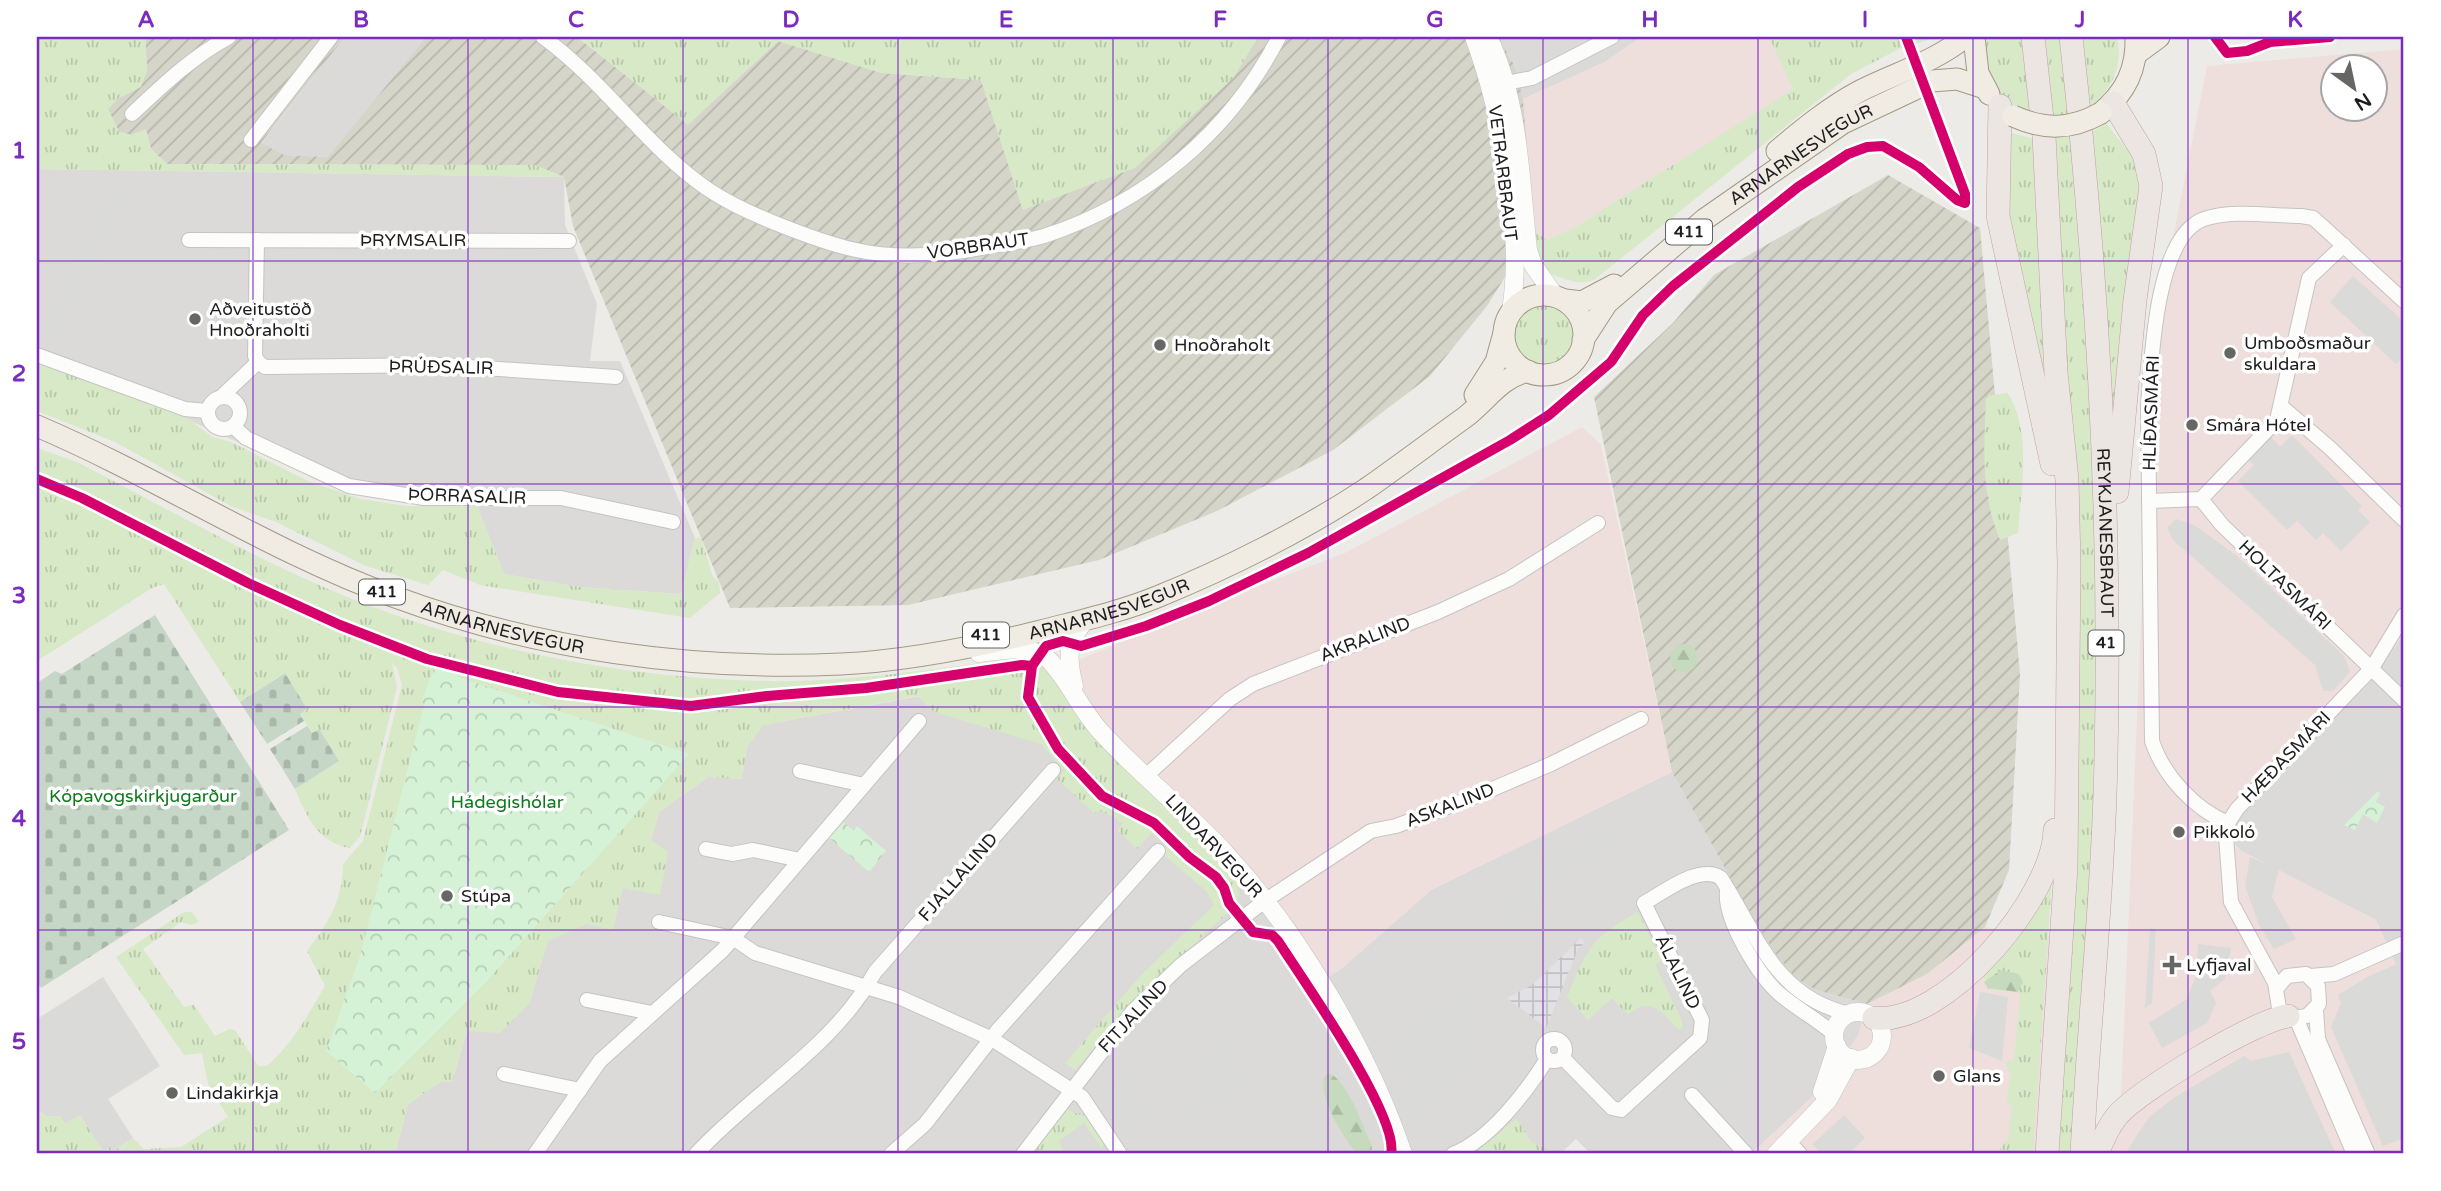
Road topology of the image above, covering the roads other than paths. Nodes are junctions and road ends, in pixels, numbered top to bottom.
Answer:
1 (229, 37) edge
2 (331, 37) edge
3 (543, 37) edge
4 (1279, 37) edge
5 (1474, 37) edge
6 (1488, 37) edge
7 (1612, 37) edge
8 (1965, 37) edge
9 (1974, 37) edge
10 (2033, 37) edge
11 (2071, 37) edge
12 (2159, 37) edge
13 (1590, 43) edge
14 (2136, 45) edge
15 (1498, 85) junction
16 (1985, 88) junction
17 (2107, 108) junction
18 (2006, 111) junction
19 (132, 114) dead end
20 (251, 140) dead end
21 (189, 240) dead end
22 (257, 240) junction
23 (569, 241) dead end
24 (2344, 245) junction
25 (1560, 298) junction
26 (2404, 301) edge
27 (1511, 311) junction
28 (1504, 333) junction
29 (1584, 340) junction
30 (37, 355) edge
31 (261, 364) junction
32 (1528, 371) junction
33 (616, 377) dead end
34 (221, 397) junction
35 (236, 402) junction
36 (2282, 407) junction
37 (207, 411) junction
38 (37, 426) edge
39 (233, 426) junction
40 (1449, 426) junction
41 (2201, 499) junction
42 (2149, 502) junction
43 (2404, 520) edge
44 (673, 522) dead end
45 (1598, 523) dead end
46 (2069, 564) junction
47 (1210, 571) junction
48 (2106, 593) junction
49 (2404, 615) edge
50 (1087, 619) junction
51 (920, 655) junction
52 (755, 662) junction
53 (2372, 668) junction
54 (2404, 700) edge
55 (1079, 703) junction
56 (1641, 719) dead end
57 (919, 721) dead end
58 (2069, 741) junction
59 (1053, 770) dead end
60 (800, 771) dead end
61 (1147, 775) junction
62 (864, 785) junction
63 (2228, 823) junction
64 (706, 849) dead end
65 (1158, 850) dead end
66 (800, 860) junction
67 (1727, 891) junction
68 (1265, 900) junction
69 (659, 922) dead end
70 (733, 938) junction
71 (2404, 943) edge
72 (2260, 955) junction
73 (2292, 974) junction
74 (2334, 974) junction
75 (2310, 976) junction
76 (867, 986) junction
77 (2277, 989) junction
78 (2320, 992) junction
79 (587, 1000) dead end
80 (2316, 1009) junction
81 (652, 1013) junction
82 (1849, 1014) junction
83 (2292, 1017) junction
84 (1874, 1018) junction
85 (992, 1039) junction
86 (1836, 1040) junction
87 (1851, 1058) junction
88 (504, 1074) dead end
89 (1071, 1088) junction
90 (580, 1090) junction
91 (1692, 1095) dead end
92 (1819, 1111) junction
93 (1789, 1150) edge
94 (535, 1154) edge
95 (696, 1154) edge
96 (891, 1154) edge
97 (1023, 1154) edge
98 (1121, 1154) edge
99 (1403, 1154) edge
100 (1453, 1154) edge
101 (1746, 1154) edge
102 (2047, 1154) edge
103 (2082, 1154) edge
104 (2097, 1154) edge
105 (2363, 1154) edge

1 - 19 street
2 - 20 street
3 - 4 street, VORBRAUT
5 - 15 street, VETRARBRAUT
6 - 15 street, VETRARBRAUT
7 - 13 street
8 - 25 main road, ARNARNESVEGUR / 411
9 - 16 main road
10 - 46 highway, REYKJANESBRAUT / 41
11 - 48 highway, REYKJANESBRAUT / 41
12 - 14 main road
13 - 15 street
14 - 17 main road
15 - 25 street, VETRARBRAUT
15 - 27 street, VETRARBRAUT
16 - 18 main road
16 - 29 main road, ARNARNESVEGUR / 411
17 - 18 main road, bridge
17 - 48 highway
18 - 46 highway
21 - 22 street, ÞRYMSALIR
22 - 23 street, ÞRYMSALIR
22 - 31 street
24 - 26 street, HLÍÐASMÁRI
24 - 36 street
24 - 42 street, HLÍÐASMÁRI
25 - 27 main road, 411
25 - 29 main road
27 - 28 main road, 411
28 - 32 main road
28 - 40 main road, ARNARNESVEGUR / 411
29 - 32 main road, 411
30 - 37 street, ÞORRASALIR
31 - 33 street, ÞRÚÐSALIR
31 - 34 street
31 - 35 street
32 - 40 main road, ARNARNESVEGUR / 411
34 - 35 street
34 - 37 street
35 - 39 street
36 - 41 street
36 - 43 street
37 - 39 street, ÞORRASALIR
38 - 52 main road, ARNARNESVEGUR / 411
39 - 44 street, ÞORRASALIR
40 - 47 main road, ARNARNESVEGUR / 411
41 - 42 street
41 - 53 street, HOLTASMÁRI
42 - 63 street, HLÍÐASMÁRI
45 - 61 street, AKRALIND
46 - 58 highway, REYKJANESBRAUT / 41
47 - 50 main road, ARNARNESVEGUR / 411
47 - 52 main road, ARNARNESVEGUR / 411
48 - 103 highway, REYKJANESBRAUT / 41
49 - 53 street, HÆÐASMÁRI
50 - 51 main road, ARNARNESVEGUR / 411
50 - 55 street, LINDARVEGUR
51 - 52 main road, ARNARNESVEGUR / 411
51 - 55 street, LINDARVEGUR
53 - 54 street, HOLTASMÁRI
53 - 63 street, HÆÐASMÁRI
55 - 61 street, LINDARVEGUR
56 - 68 street, ASKALIND
57 - 62 street
58 - 84 highway
58 - 102 highway, REYKJANESBRAUT / 41
59 - 76 street, FJALLALIND
60 - 62 street
61 - 68 street, LINDARVEGUR
62 - 66 street
63 - 72 street
64 - 66 street
65 - 85 street
66 - 70 street
67 - 82 street, ÁLALIND
67 - 86 street
67 - 100 street, ÁLALIND
68 - 89 street, FITJALIND
68 - 99 street, LINDARVEGUR
69 - 70 street
70 - 76 street
70 - 81 street
71 - 74 street
72 - 73 street
72 - 77 street
73 - 75 street
73 - 77 street
74 - 75 street
74 - 78 street
75 - 78 street
76 - 85 street
76 - 95 street, FJALLALIND
77 - 83 street
78 - 80 street
79 - 81 street
80 - 83 street
80 - 105 street
81 - 90 street
82 - 84 street
82 - 86 street
83 - 104 highway
83 - 105 street
84 - 87 street
85 - 89 street
85 - 96 street
86 - 87 street
86 - 92 street
87 - 92 street
88 - 90 street
89 - 97 street, FITJALIND
89 - 98 street
90 - 94 street
91 - 101 street
92 - 93 street

